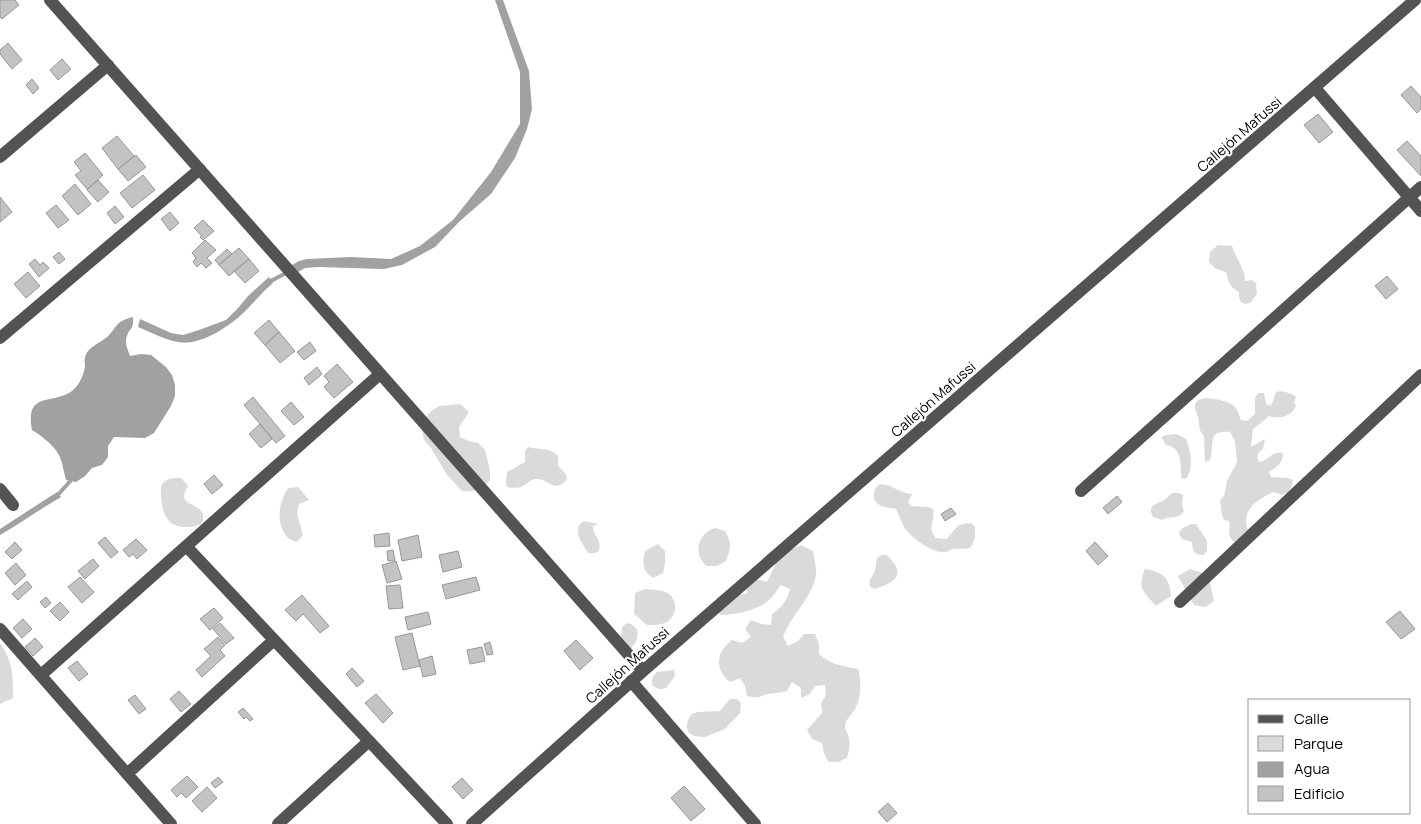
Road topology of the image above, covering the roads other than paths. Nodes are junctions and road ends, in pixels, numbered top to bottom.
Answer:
1 (50, 0) edge
2 (1416, 0) edge
3 (108, 65) junction
4 (1314, 88) junction
5 (0, 157) edge
6 (200, 169) junction
7 (1421, 187) edge
8 (1409, 198) junction
9 (1421, 211) edge
10 (1, 335) edge
11 (380, 374) junction
12 (1421, 375) edge
13 (0, 489) edge
14 (1081, 491) dead end
15 (13, 505) dead end
16 (186, 546) junction
17 (1180, 602) dead end
18 (0, 629) edge
19 (274, 640) junction
20 (643, 670) junction
21 (41, 675) junction
22 (631, 681) junction
23 (369, 741) junction
24 (127, 774) junction
25 (170, 824) edge
26 (278, 824) edge
27 (447, 824) edge
28 (472, 824) edge
29 (755, 824) edge

1 - 3 street
2 - 4 street, Callejón Mafussi
3 - 5 street
3 - 6 street
4 - 8 street
4 - 20 street, Callejón Mafussi
6 - 10 street
6 - 11 street
7 - 8 street
8 - 9 street
8 - 14 street
11 - 16 street
11 - 20 street
12 - 17 street
13 - 15 street
16 - 19 street
16 - 21 street
18 - 21 street
19 - 23 street
19 - 24 street
20 - 22 street, Callejón Mafussi
21 - 24 street
22 - 28 street, Callejón Mafussi
22 - 29 street
23 - 26 street
23 - 27 street
24 - 25 street

